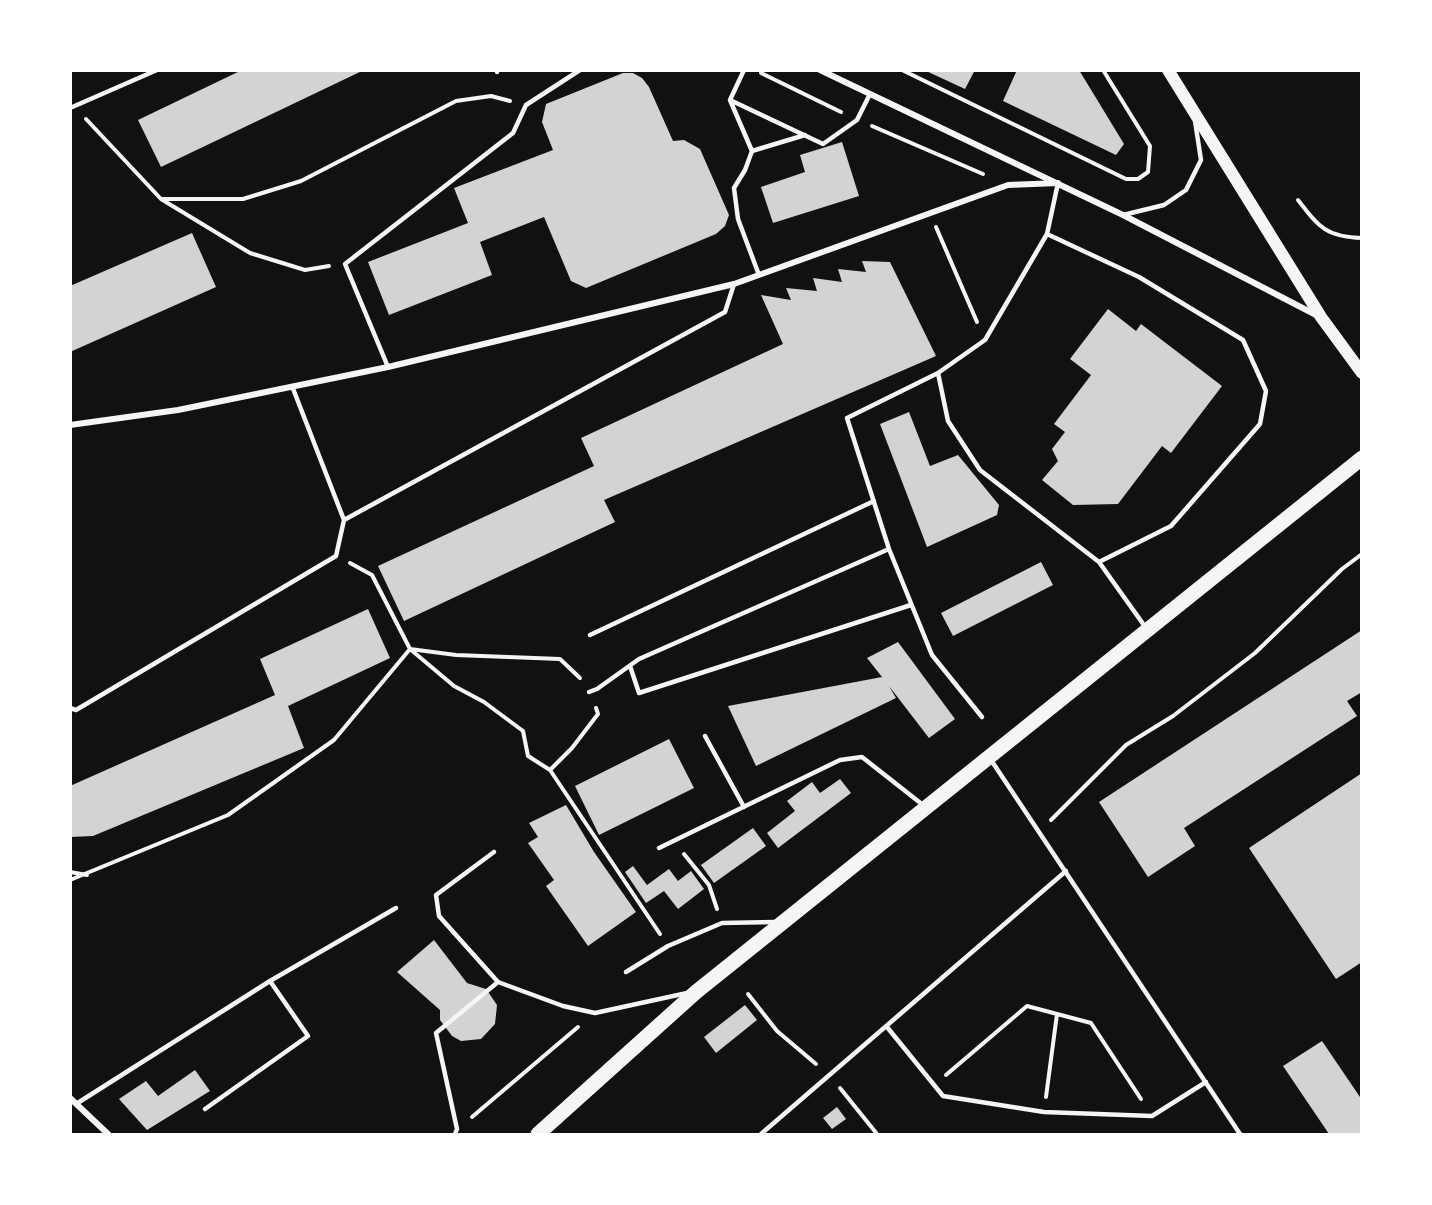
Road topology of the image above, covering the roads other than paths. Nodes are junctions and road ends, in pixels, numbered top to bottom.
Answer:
1 (157, 70) edge
2 (580, 70) edge
3 (744, 70) edge
4 (820, 70) edge
5 (1168, 70) edge
6 (870, 94) junction
7 (730, 100) junction
8 (73, 107) edge
9 (1194, 114) junction
10 (805, 135) junction
11 (752, 151) junction
12 (1058, 183) junction
13 (1123, 215) junction
14 (1047, 234) junction
15 (759, 275) junction
16 (734, 284) junction
17 (1321, 317) junction
18 (388, 368) junction
19 (938, 373) junction
20 (1362, 373) edge
21 (292, 386) junction
22 (70, 425) edge
23 (1362, 458) edge
24 (874, 501) junction
25 (344, 520) junction
26 (889, 549) junction
27 (1099, 562) junction
28 (911, 605) junction
29 (1148, 630) junction
30 (590, 635) dead end
31 (630, 666) junction
32 (589, 692) road end
33 (70, 708) edge
34 (982, 717) dead end
35 (705, 736) dead end
36 (987, 755) junction
37 (744, 807) junction
38 (925, 807) junction
39 (659, 848) dead end
40 (494, 852) dead end
41 (1066, 871) junction
42 (396, 908) dead end
43 (784, 922) junction
44 (626, 972) dead end
45 (270, 981) junction
46 (498, 982) junction
47 (696, 992) junction
48 (886, 1027) junction
49 (1206, 1082) junction
50 (70, 1098) edge
51 (76, 1104) junction
52 (205, 1109) dead end
53 (456, 1132) edge
54 (108, 1134) edge
55 (538, 1134) edge
56 (761, 1134) edge
57 (1240, 1134) edge

1 - 8 lane
2 - 18 lane
3 - 7 lane
4 - 6 street
5 - 9 main road
6 - 10 lane
6 - 12 street
7 - 10 lane
7 - 11 lane
9 - 13 lane
9 - 17 main road
10 - 11 lane
11 - 15 lane
12 - 13 street
12 - 14 lane
12 - 15 street
13 - 17 street
14 - 19 lane
14 - 27 lane
15 - 16 street
16 - 18 street
16 - 25 lane
17 - 20 main road
18 - 21 street
19 - 24 lane
19 - 27 lane
21 - 22 street
21 - 25 lane
23 - 29 main road
24 - 26 lane
24 - 30 lane
25 - 33 lane
26 - 28 lane
26 - 31 lane
27 - 29 lane
28 - 31 lane
28 - 34 lane
29 - 36 main road
31 - 32 lane
35 - 37 lane
36 - 38 main road
36 - 41 lane
37 - 38 lane
37 - 39 lane
38 - 43 main road
40 - 46 lane
41 - 48 lane
41 - 49 lane
42 - 45 lane
43 - 44 lane
43 - 47 main road
45 - 51 lane
45 - 52 lane
46 - 47 lane
46 - 53 lane
47 - 55 main road
48 - 49 lane
48 - 56 lane
49 - 57 lane
50 - 51 street
51 - 54 street

